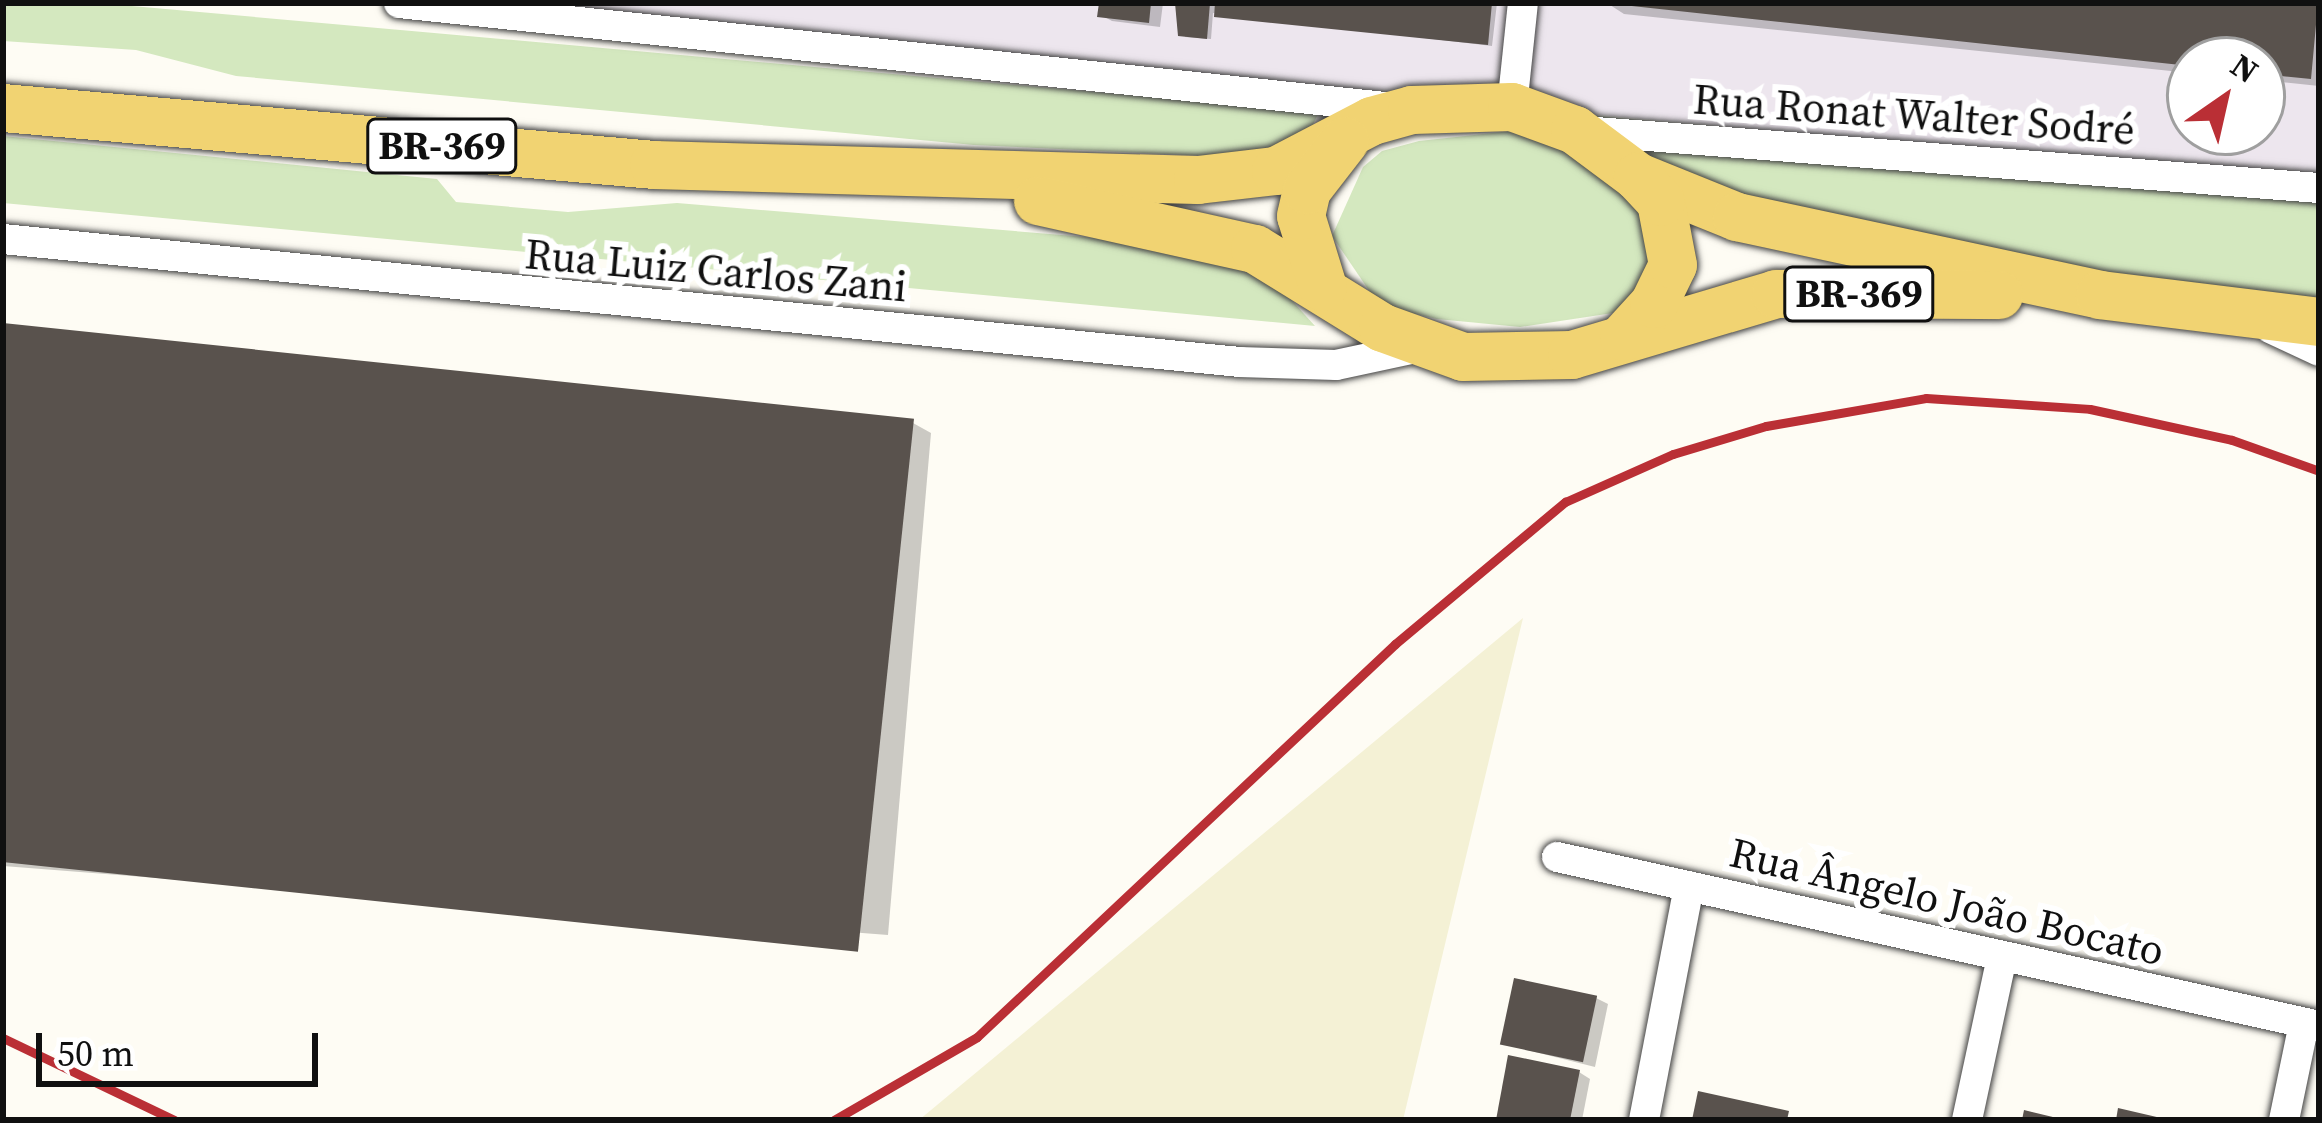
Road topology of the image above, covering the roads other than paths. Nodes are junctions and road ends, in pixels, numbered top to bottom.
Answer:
1 (399, 3) edge
2 (1523, 3) edge
3 (1512, 107) junction
4 (3, 108) edge
5 (1412, 110) junction
6 (1575, 130) junction
7 (1349, 138) junction
8 (881, 172) junction
9 (1638, 177) junction
10 (2319, 188) edge
11 (3, 239) edge
12 (1323, 287) junction
13 (2100, 296) junction
14 (2238, 312) junction
15 (2319, 322) edge
16 (1624, 337) junction
17 (1421, 347) junction
18 (2319, 351) edge
19 (1557, 857) dead end
20 (1689, 886) junction
21 (2002, 957) junction
22 (2312, 1024) edge
23 (1644, 1120) edge
24 (1967, 1120) edge
25 (2284, 1120) edge

1 - 5 street
2 - 3 street
3 - 5 main road, BR-369
3 - 6 main road, BR-369
4 - 8 main road, BR-369
5 - 7 main road, BR-369
6 - 9 main road, BR-369
6 - 10 street, Rua Ronat Walter Sodré
7 - 8 main road, BR-369
7 - 12 main road
8 - 12 main road, BR-369
9 - 13 main road, BR-369
9 - 16 main road
11 - 17 street, Rua Luiz Carlos Zani
12 - 17 main road, BR-369
13 - 14 main road, BR-369
13 - 16 main road, BR-369
14 - 15 main road, BR-369
14 - 18 street
16 - 17 main road, BR-369
19 - 20 street, Rua Ângelo João Bocato
20 - 21 street, Rua Ângelo João Bocato
20 - 23 street
21 - 22 street, Rua Ângelo João Bocato
21 - 24 street
22 - 25 street

